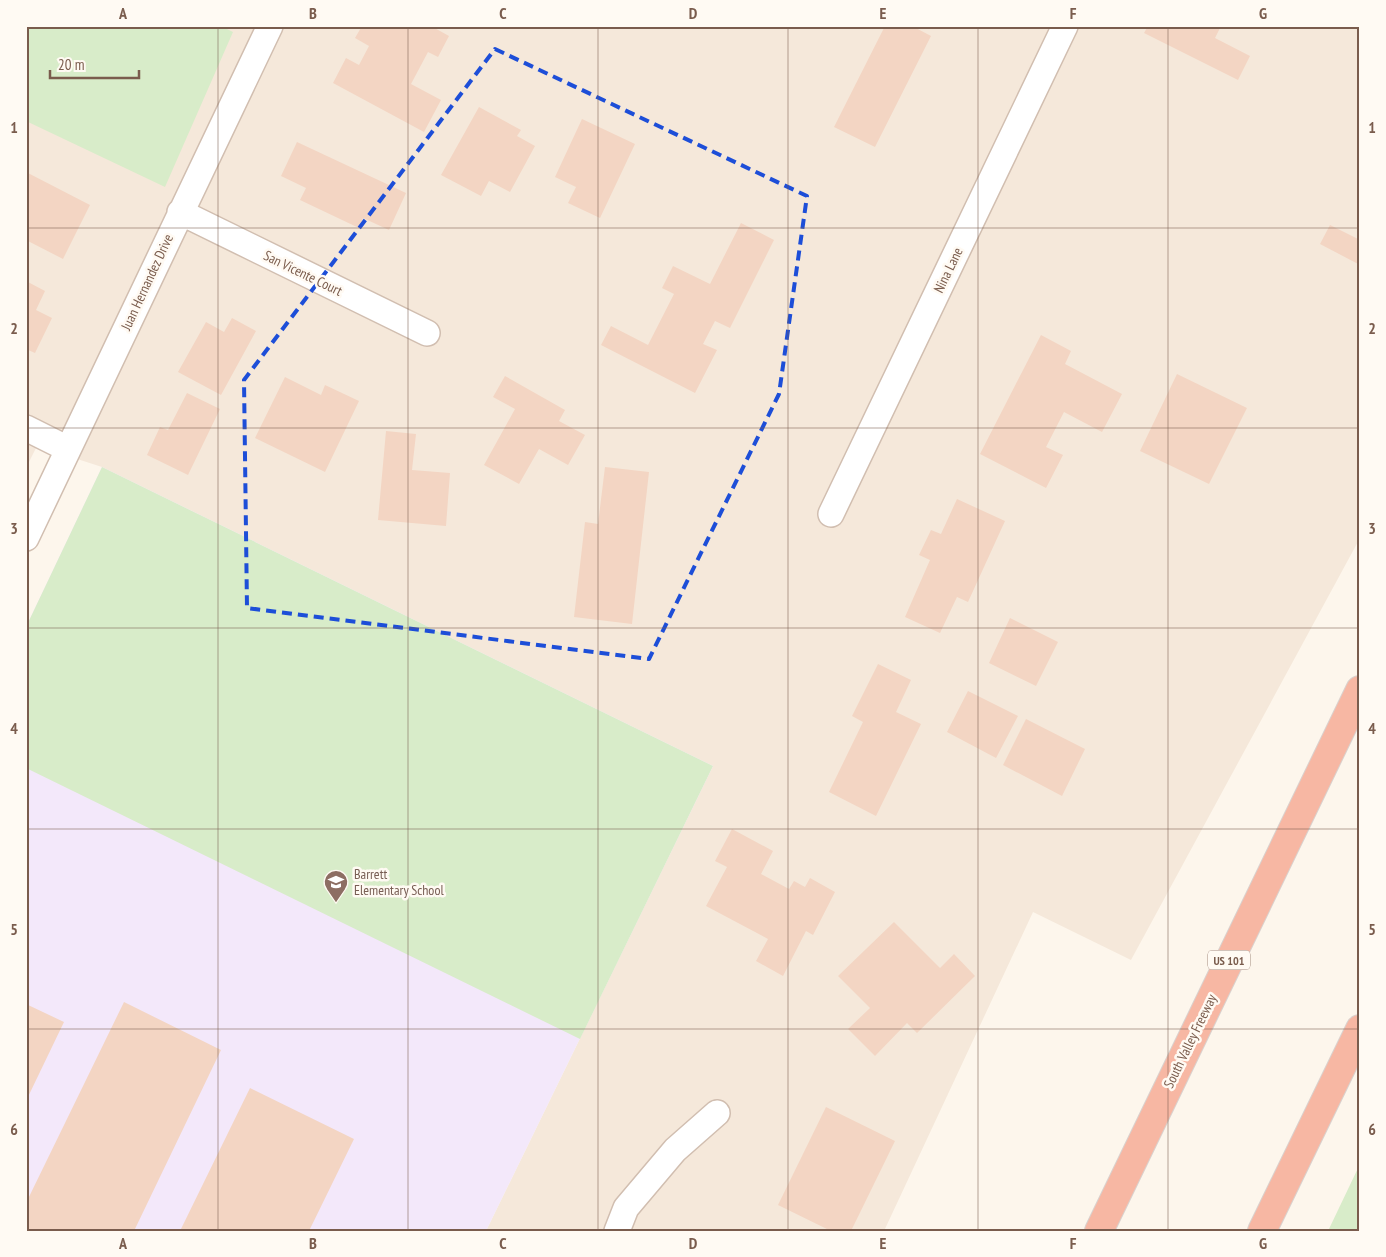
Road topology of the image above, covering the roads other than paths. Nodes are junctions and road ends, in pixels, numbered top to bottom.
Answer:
1 (270, 26) edge
2 (1065, 26) edge
3 (180, 212) junction
4 (427, 333) dead end
5 (26, 428) edge
6 (68, 449) junction
7 (831, 514) dead end
8 (26, 538) edge
9 (1360, 690) edge
10 (1360, 1029) edge
11 (717, 1113) dead end
12 (617, 1231) edge
13 (1099, 1231) edge
14 (1262, 1231) edge

1 - 3 street, Juan Hernandez Drive
2 - 7 street, Nina Lane
3 - 4 street, San Vicente Court
3 - 6 street, Juan Hernandez Drive
5 - 6 street
6 - 8 street, Juan Hernandez Drive
9 - 13 highway, South Valley Freeway / US 101
10 - 14 highway
11 - 12 street

